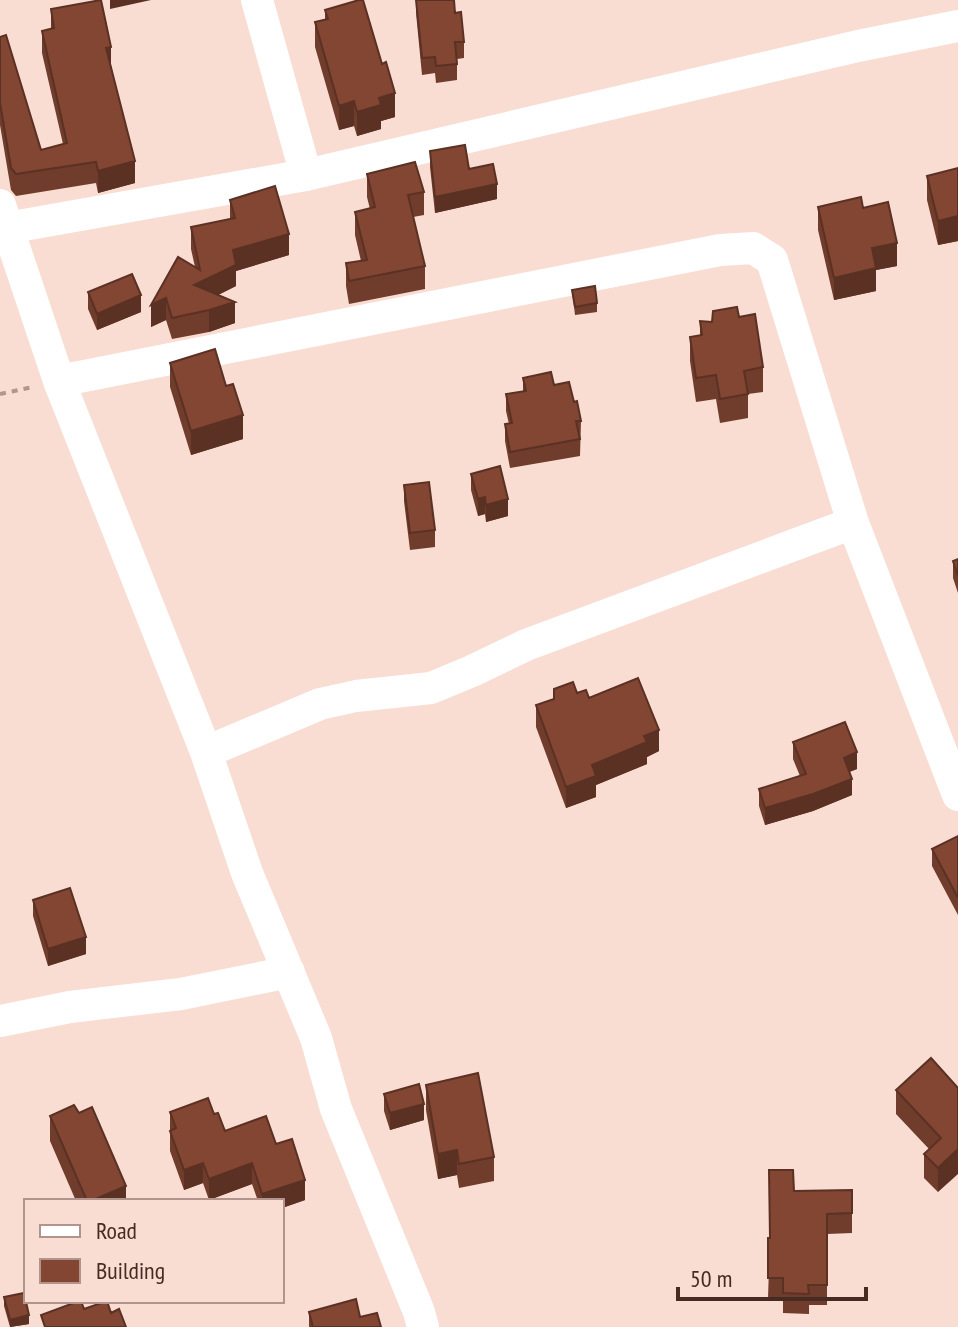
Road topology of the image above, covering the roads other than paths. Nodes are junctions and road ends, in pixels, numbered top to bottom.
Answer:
1 (257, 0) edge
2 (958, 26) edge
3 (306, 175) junction
4 (4, 216) edge
5 (59, 381) junction
6 (853, 523) junction
7 (206, 752) junction
8 (958, 795) edge
9 (289, 972) junction
10 (0, 1021) edge
11 (423, 1327) edge

1 - 3 street
2 - 3 street
3 - 4 street
4 - 5 street
5 - 6 street
5 - 7 street
6 - 7 street
6 - 8 street
7 - 9 street
9 - 10 street
9 - 11 street

